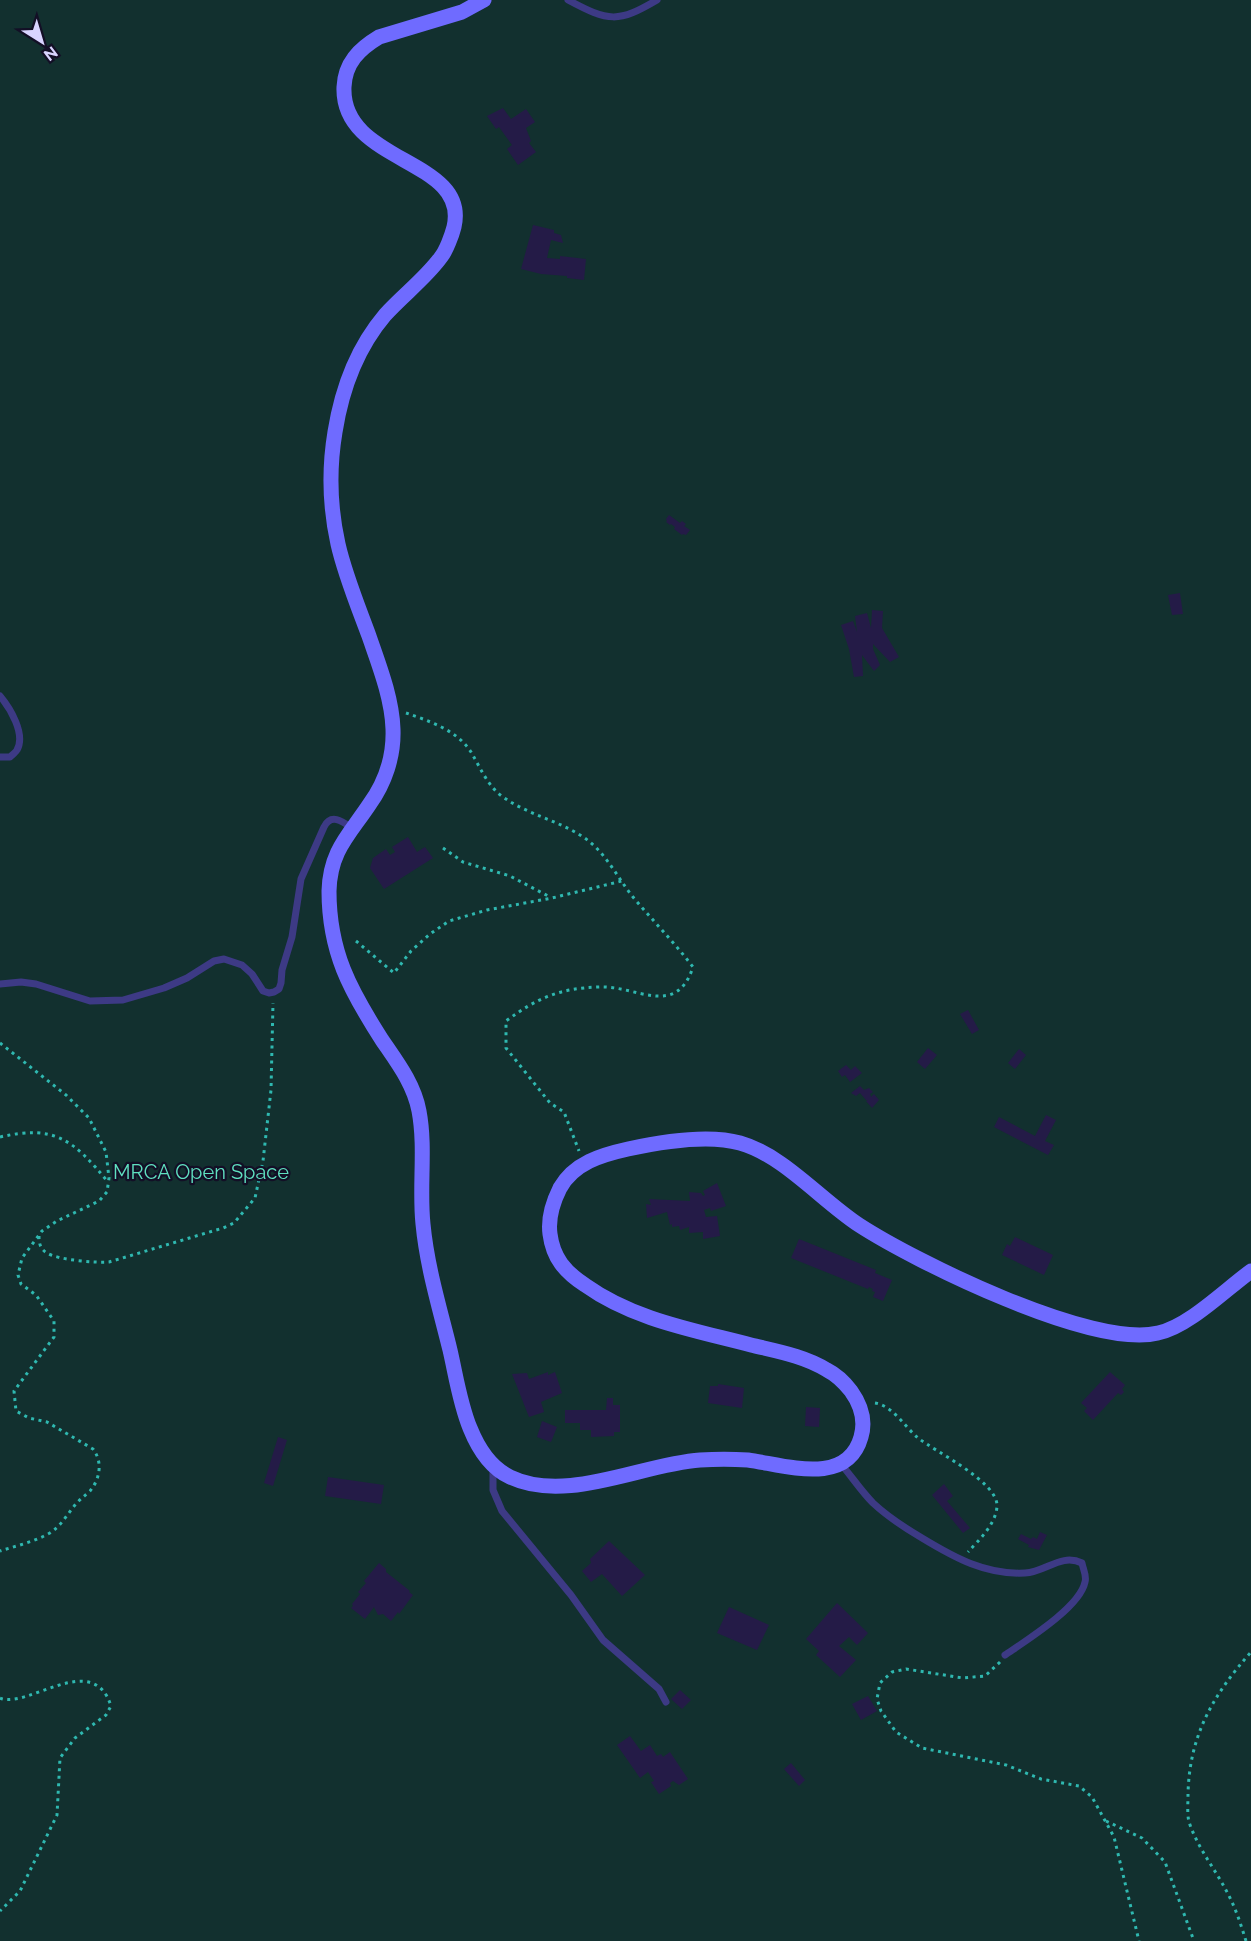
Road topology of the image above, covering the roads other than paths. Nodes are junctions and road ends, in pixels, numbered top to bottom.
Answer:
1 (484, 0) edge
2 (568, 0) edge
3 (657, 0) edge
4 (0, 696) edge
5 (0, 757) edge
6 (352, 828) junction
7 (0, 984) edge
8 (1251, 1270) edge
9 (842, 1464) junction
10 (493, 1465) junction
11 (1005, 1655) road end
12 (666, 1702) dead end

1 - 6 main road
2 - 3 lane
4 - 5 lane
6 - 7 lane
6 - 10 main road
8 - 9 main road
9 - 10 main road
9 - 11 lane
10 - 12 lane

